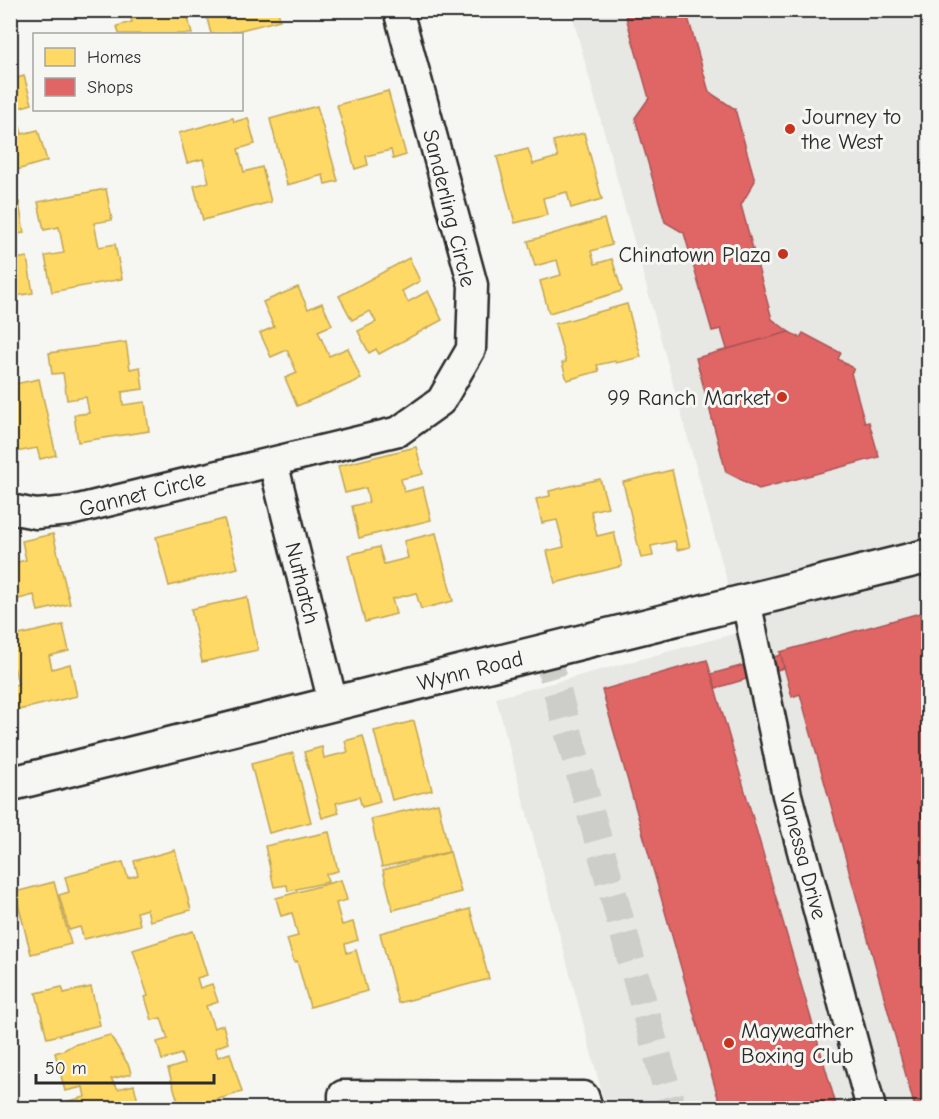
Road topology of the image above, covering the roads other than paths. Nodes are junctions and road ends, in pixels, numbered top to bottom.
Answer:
1 (398, 10) edge
2 (273, 462) junction
3 (10, 509) edge
4 (928, 556) edge
5 (746, 601) junction
6 (333, 704) junction
7 (10, 784) edge
8 (343, 1102) edge
9 (586, 1102) edge
10 (871, 1108) edge

1 - 2 street, Sanderling Circle
2 - 3 street, Gannet Circle
2 - 6 street, Nuthatch
4 - 5 street, Wynn Road
5 - 6 street, Wynn Road
5 - 10 street, Vanessa Drive
6 - 7 street, Wynn Road
8 - 9 street

